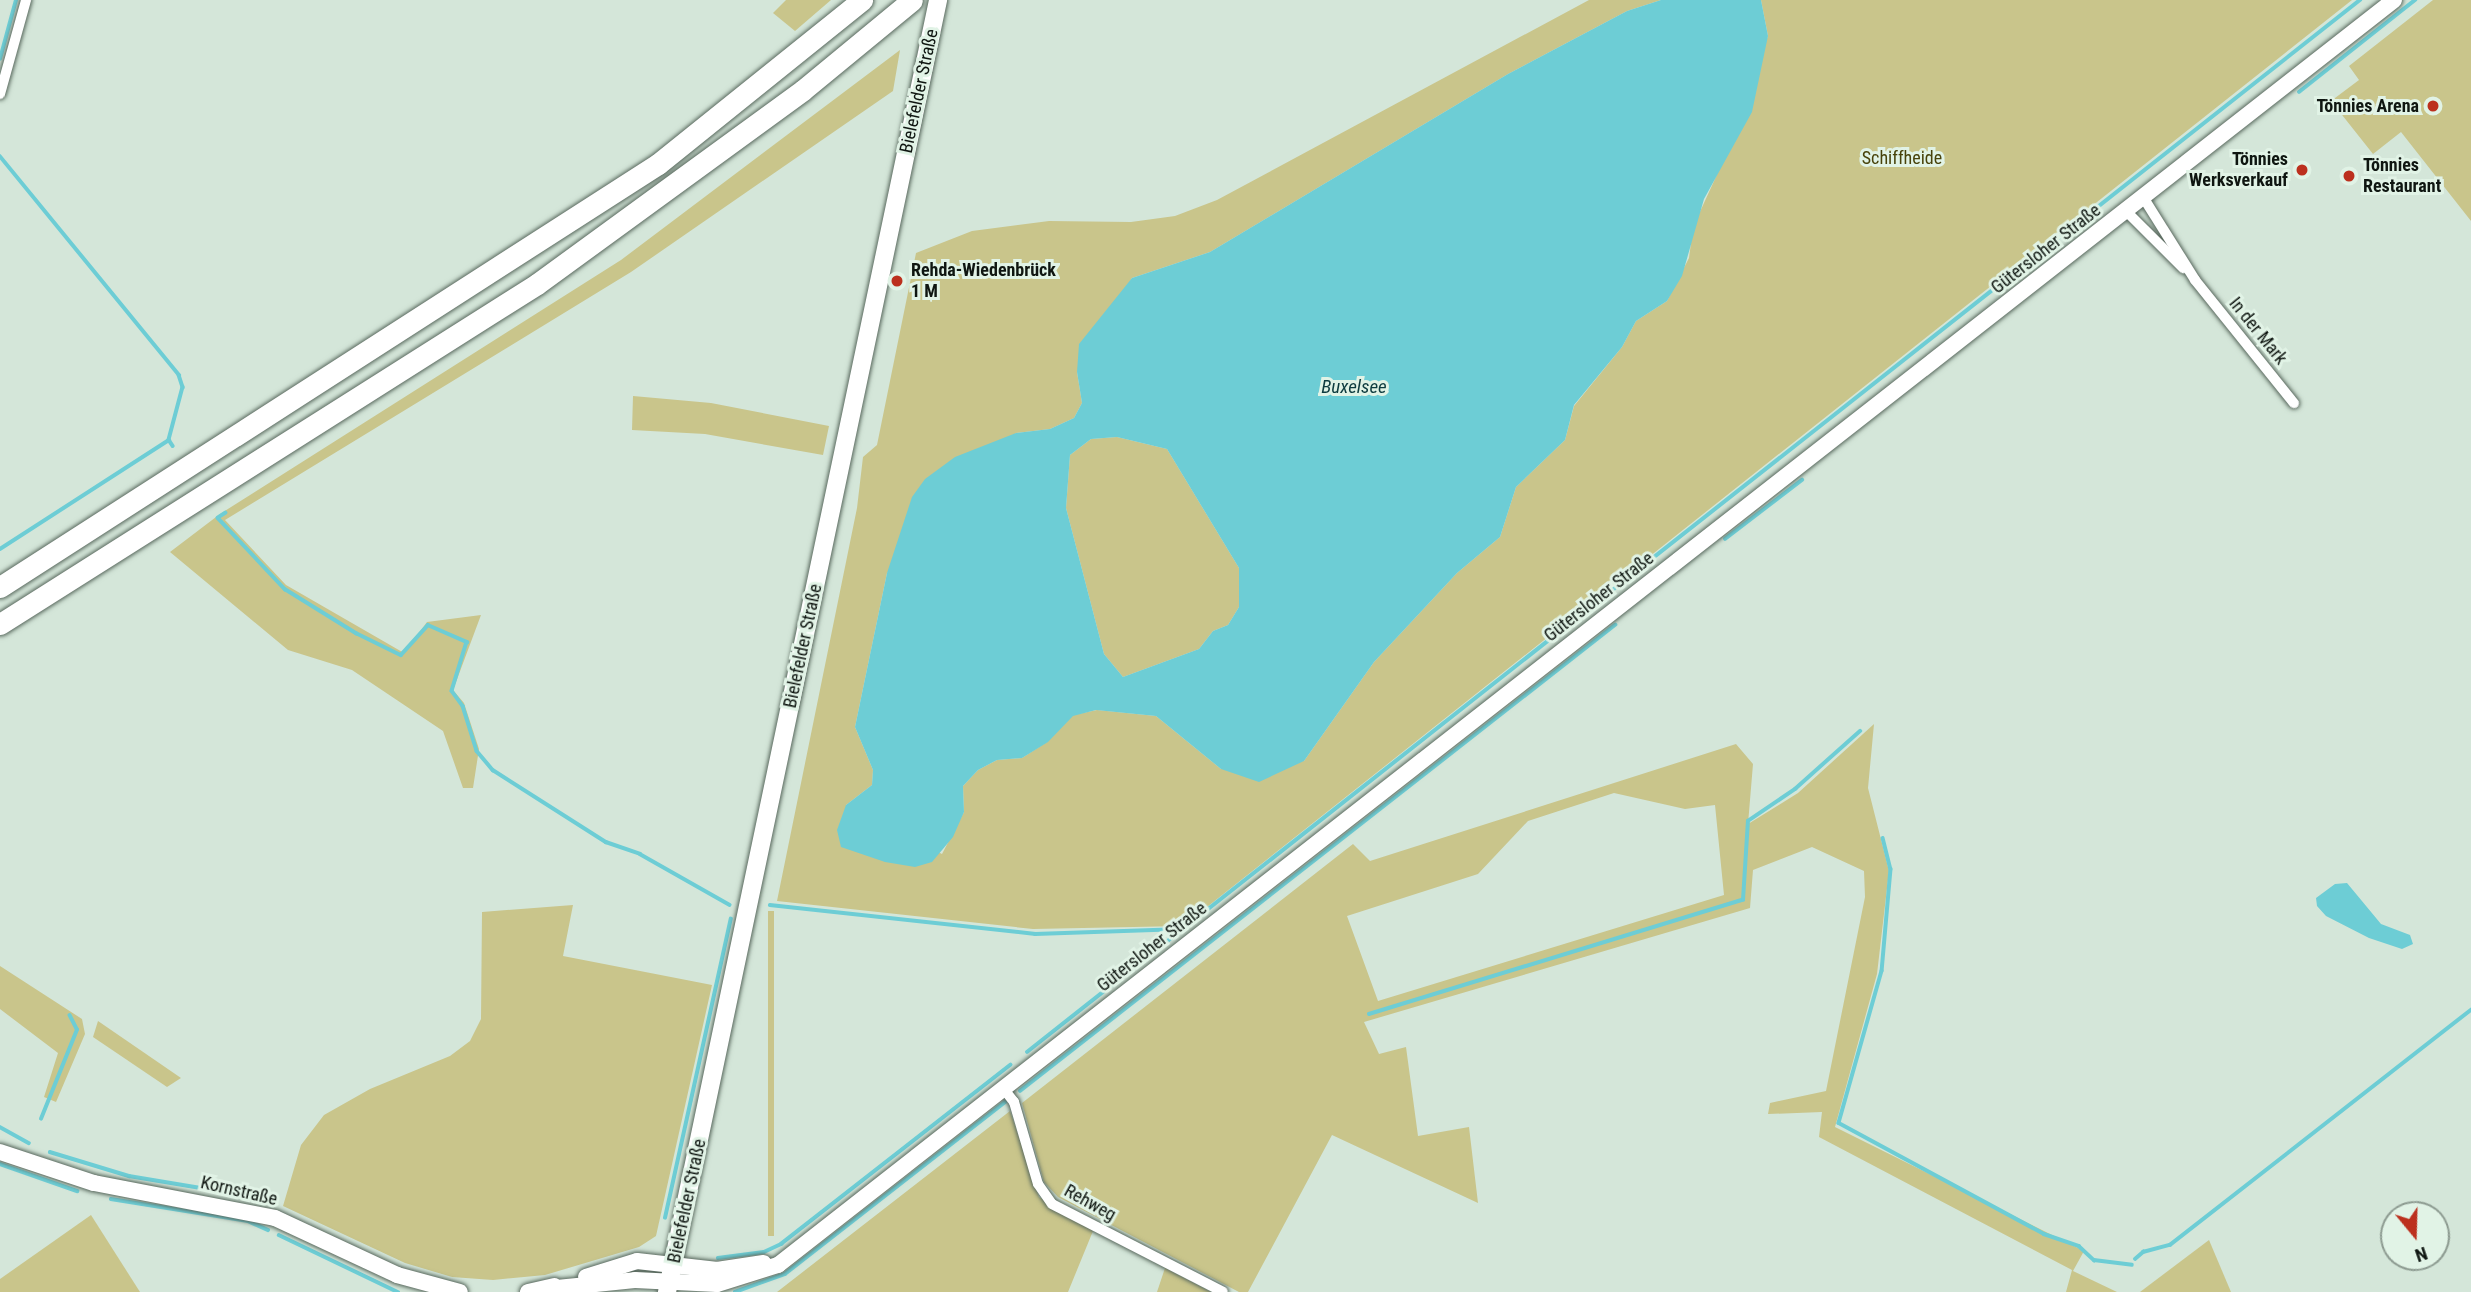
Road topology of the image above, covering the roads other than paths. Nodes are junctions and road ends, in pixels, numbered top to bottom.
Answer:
1 (26, 0) edge
2 (862, 0) edge
3 (912, 0) edge
4 (938, 0) edge
5 (2394, 0) edge
6 (0, 94) edge
7 (2143, 197) junction
8 (2126, 211) junction
9 (2195, 280) junction
10 (2294, 403) dead end
11 (0, 587) edge
12 (0, 624) edge
13 (1003, 1088) junction
14 (0, 1152) edge
15 (828, 1225) junction
16 (673, 1262) junction
17 (668, 1288) edge
18 (547, 1289) junction
19 (460, 1292) edge
20 (528, 1292) edge
21 (1223, 1292) edge

1 - 6 street
2 - 11 highway
3 - 12 highway
4 - 16 main road, Bielefelder Straße
5 - 7 main road, Gütersloher Straße
7 - 8 main road, Gütersloher Straße
7 - 9 street, In der Mark
8 - 9 street, In der Mark
8 - 13 main road, Gütersloher Straße
9 - 10 street, In der Mark
13 - 15 main road, Gütersloher Straße
13 - 21 street, Rehweg
14 - 19 main road, Kornstraße
15 - 16 main road, Gütersloher Straße
15 - 17 main road, Gütersloher Straße
16 - 17 main road, Bielefelder Straße
16 - 18 main road
17 - 18 main road
18 - 20 main road

